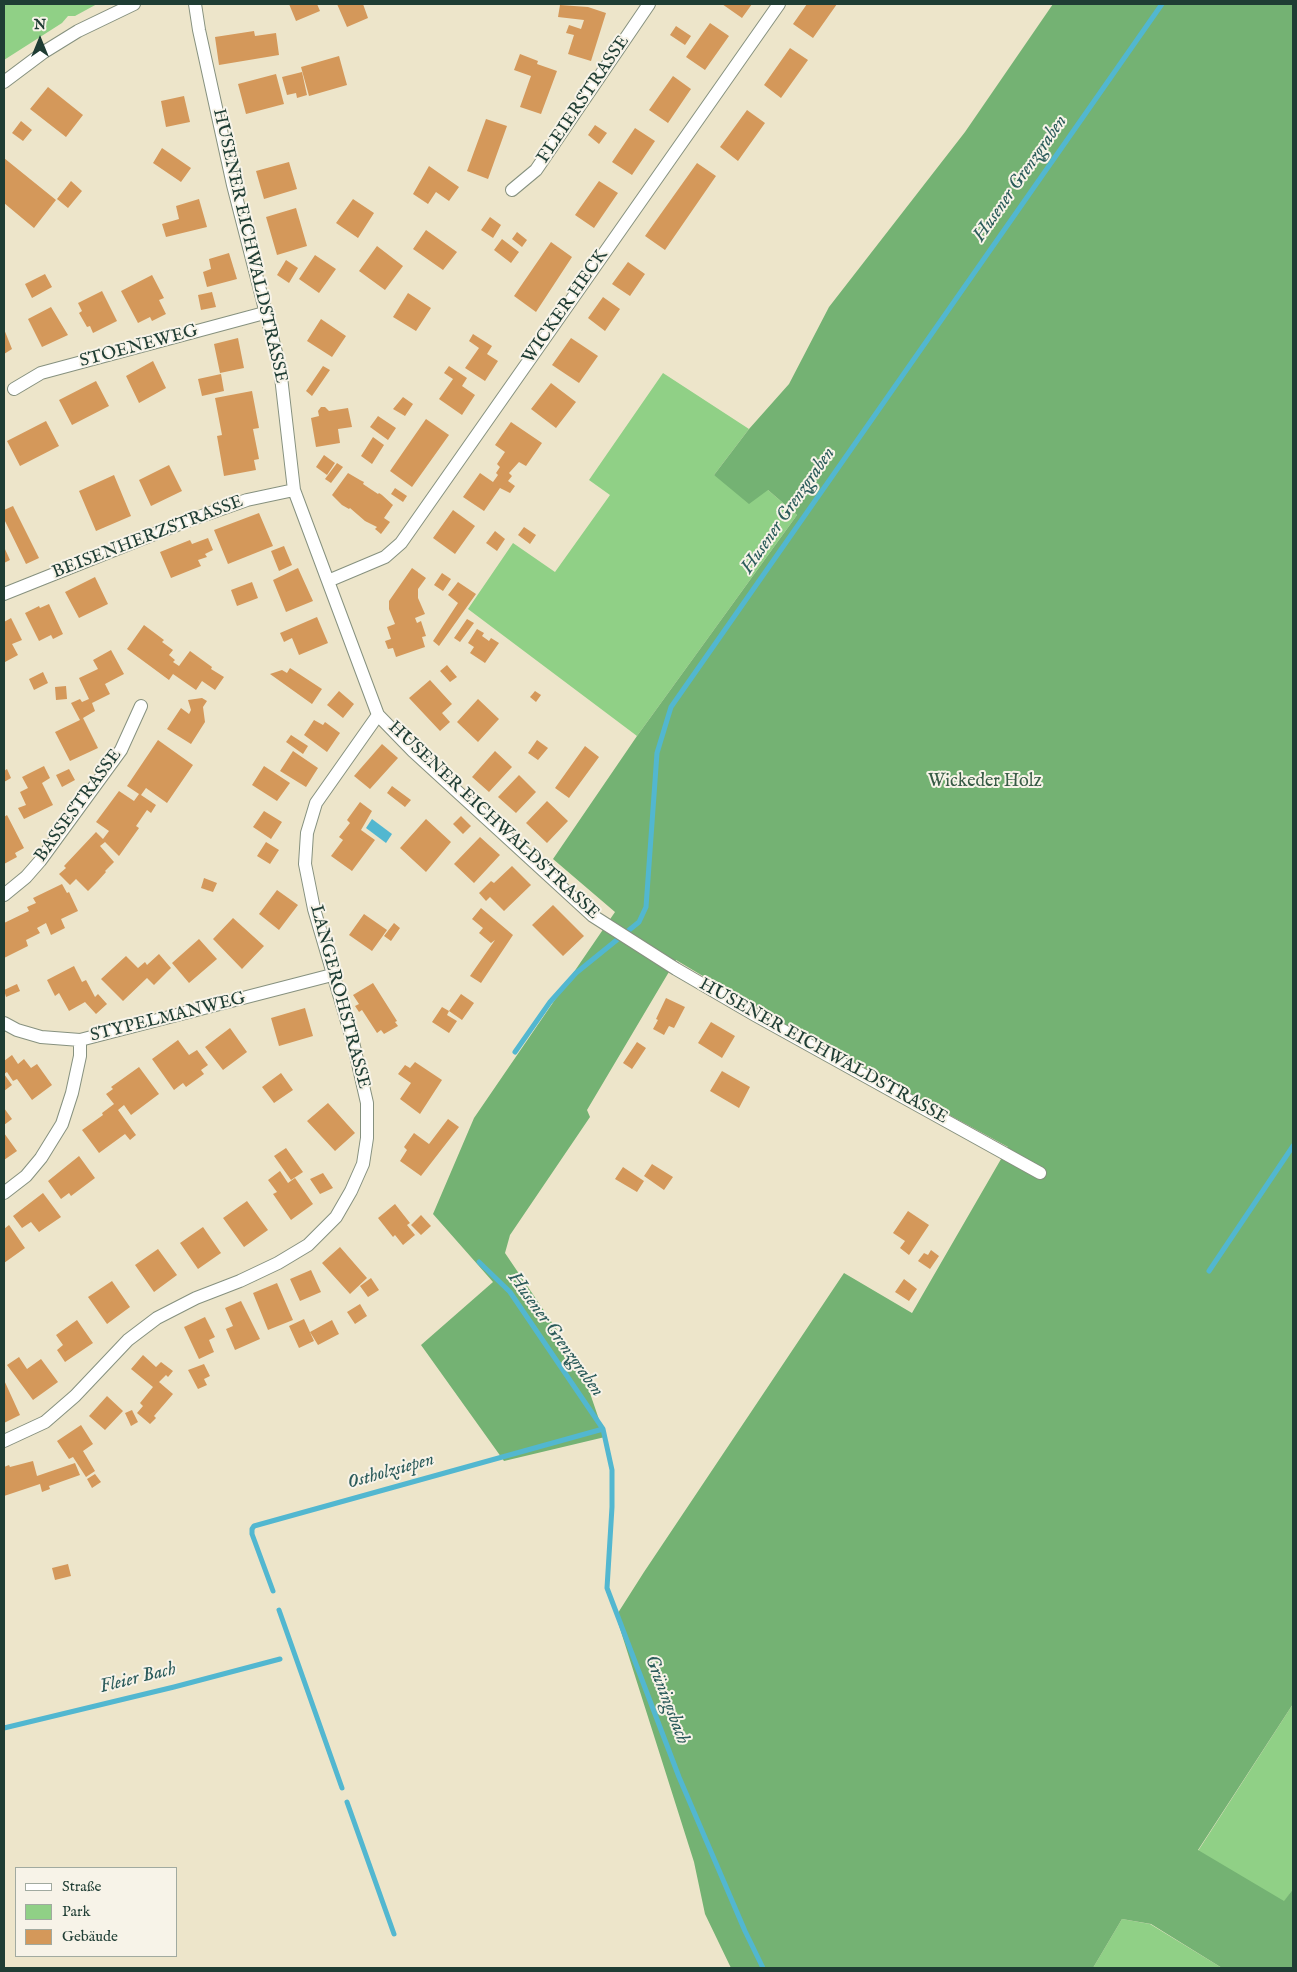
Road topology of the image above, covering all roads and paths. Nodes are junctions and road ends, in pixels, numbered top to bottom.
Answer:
1 (134, 4) edge
2 (195, 4) edge
3 (649, 4) edge
4 (779, 4) edge
5 (4, 82) edge
6 (512, 190) dead end
7 (268, 312) junction
8 (14, 389) dead end
9 (294, 490) junction
10 (328, 582) junction
11 (4, 594) edge
12 (140, 706) dead end
13 (378, 715) junction
14 (4, 895) edge
15 (332, 975) junction
16 (4, 1023) edge
17 (80, 1040) junction
18 (1040, 1173) dead end
19 (4, 1193) edge
20 (4, 1441) edge

1 - 5 street
2 - 7 street, HUSENER EICHWALDSTRASSE
3 - 6 street, FLEIERSTRASSE
4 - 10 street, WICKER HECK
7 - 8 street, STOENEWEG
7 - 9 street, HUSENER EICHWALDSTRASSE
9 - 10 street, HUSENER EICHWALDSTRASSE
9 - 11 street, BEISENHERZSTRASSE
10 - 13 street, HUSENER EICHWALDSTRASSE
12 - 14 street, BASSESTRASSE
13 - 15 street, LANGEROHSTRASSE
13 - 18 street, HUSENER EICHWALDSTRASSE
15 - 17 street, STYPELMANWEG
15 - 20 street, LANGEROHSTRASSE
16 - 17 street, STYPELMANWEG
17 - 19 street

